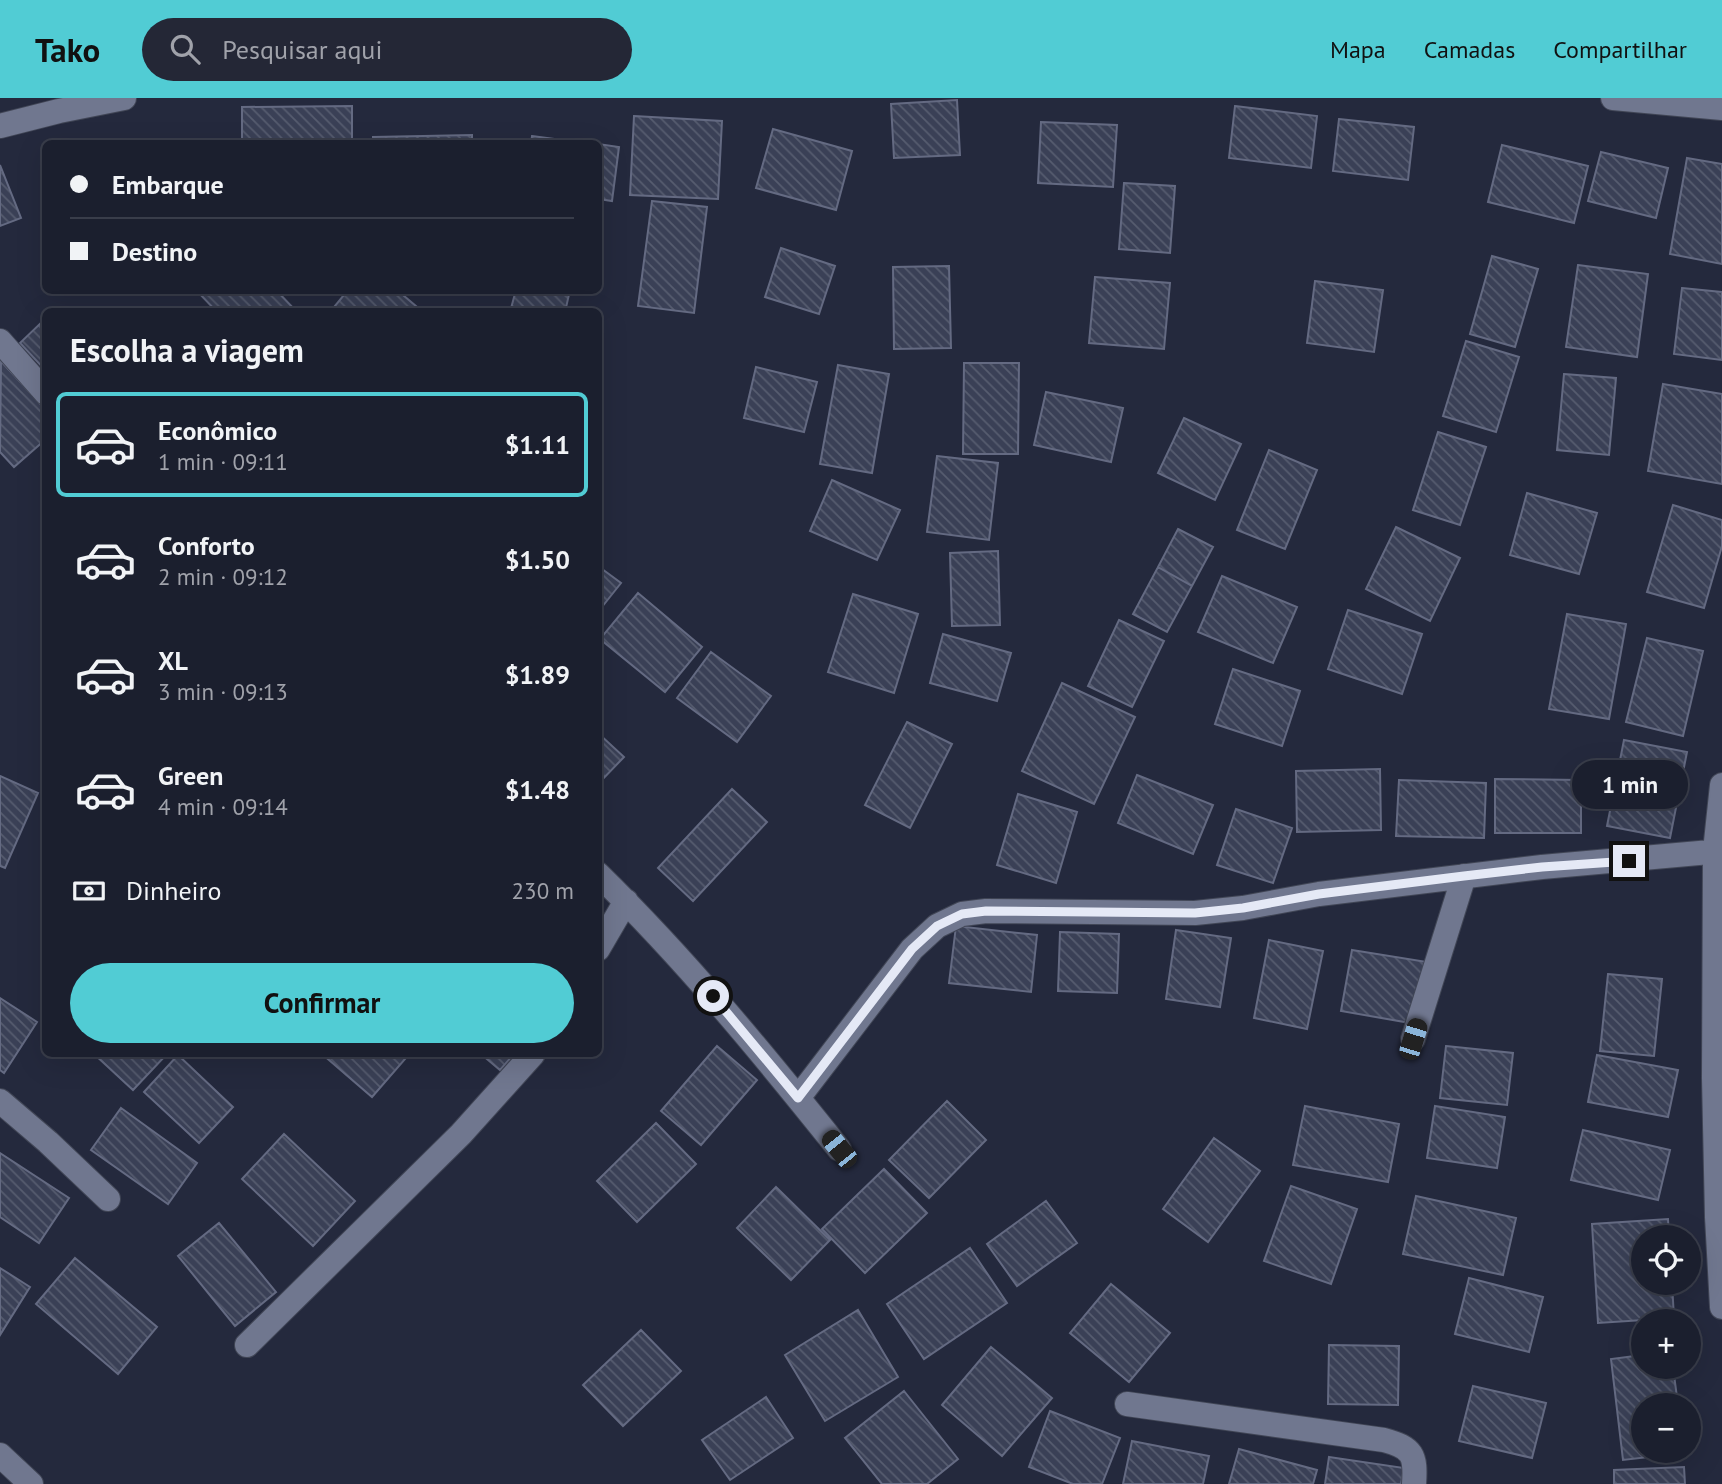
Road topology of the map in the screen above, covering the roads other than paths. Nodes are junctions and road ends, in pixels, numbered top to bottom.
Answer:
1 (124, 98) edge
2 (1613, 98) edge
3 (1722, 108) edge
4 (0, 126) edge
5 (0, 341) edge
6 (42, 388) edge
7 (1722, 785) edge
8 (1719, 851) edge
9 (1464, 876) junction
10 (602, 878) edge
11 (626, 901) junction
12 (602, 942) edge
13 (1413, 1039) dead end
14 (530, 1057) edge
15 (798, 1098) junction
16 (0, 1101) edge
17 (839, 1149) dead end
18 (108, 1199) dead end
19 (1719, 1217) edge
20 (1722, 1307) edge
21 (247, 1345) dead end
22 (1127, 1404) dead end
23 (0, 1455) edge
24 (31, 1484) edge
25 (1414, 1484) edge

1 - 4 street
2 - 3 street
5 - 6 street
7 - 8 street
8 - 9 street
8 - 19 street
9 - 13 street
9 - 15 street
10 - 11 street
11 - 12 street
11 - 15 street
14 - 21 street
15 - 17 street
16 - 18 street
19 - 20 street
22 - 25 street
23 - 24 street

